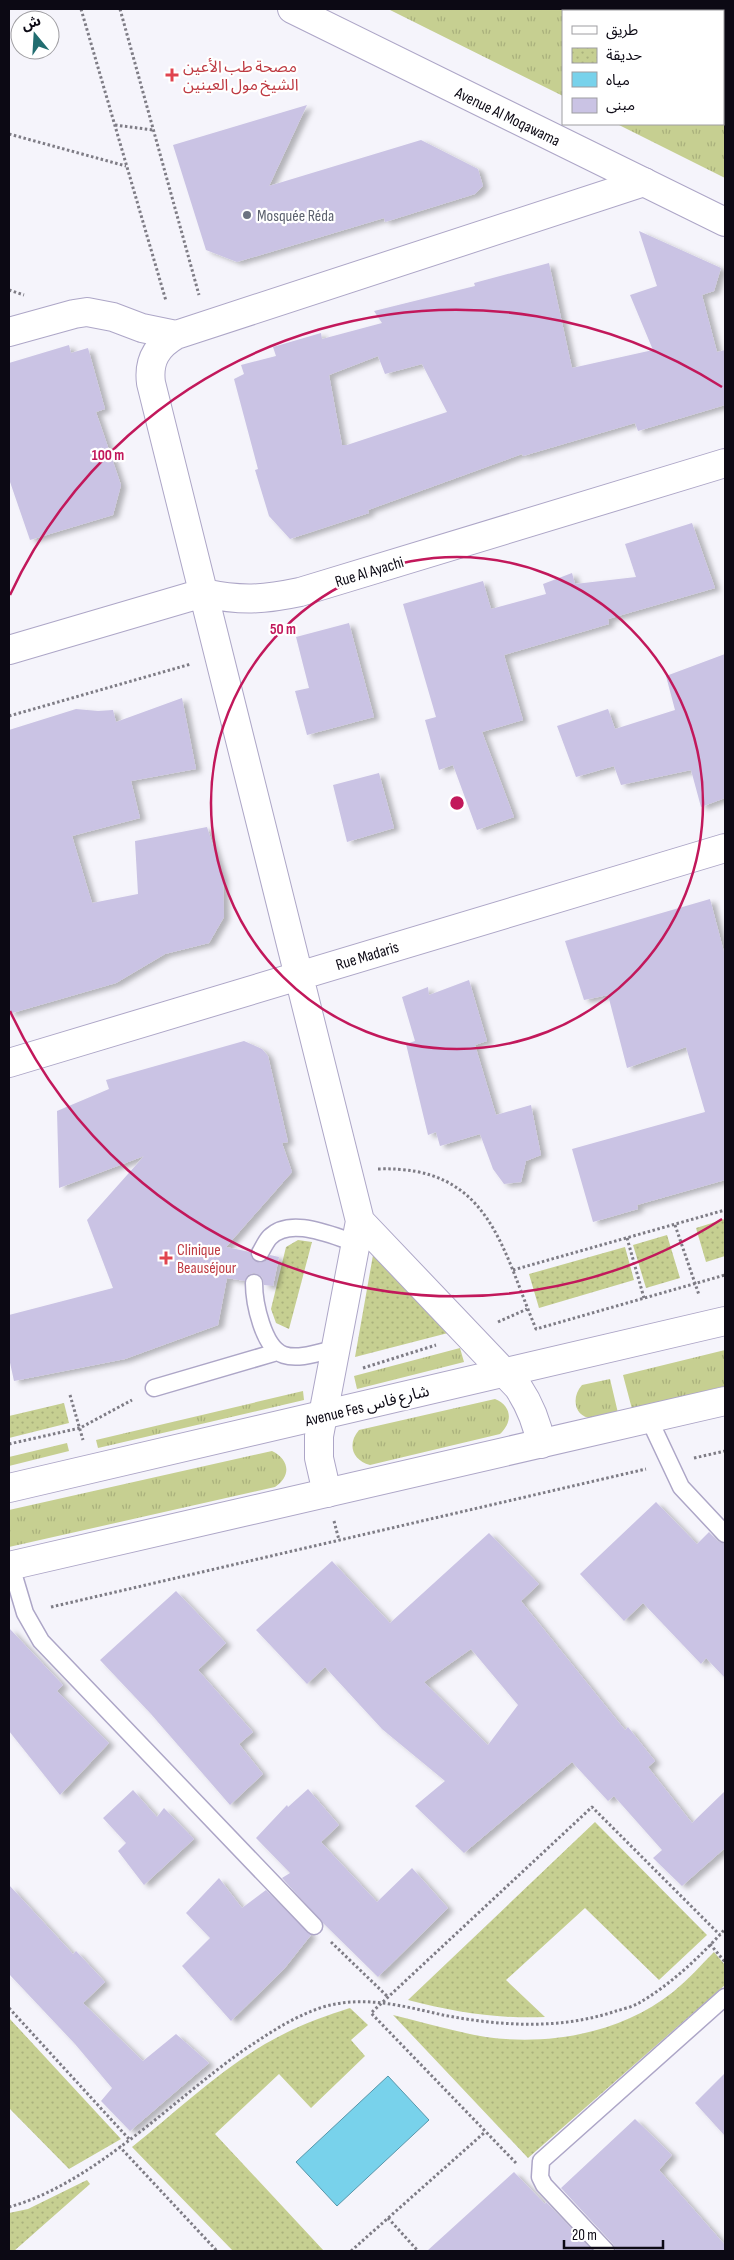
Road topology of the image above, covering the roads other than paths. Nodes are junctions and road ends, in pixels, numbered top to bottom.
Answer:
1 (292, 9) edge
2 (644, 182) junction
3 (725, 222) edge
4 (9, 332) edge
5 (176, 336) junction
6 (725, 463) edge
7 (203, 593) junction
8 (9, 650) edge
9 (725, 848) edge
10 (300, 975) junction
11 (9, 1063) edge
12 (358, 1232) junction
13 (260, 1253) dead end
14 (254, 1283) dead end
15 (717, 1322) edge
16 (334, 1349) junction
17 (277, 1352) junction
18 (503, 1372) junction
19 (154, 1388) road end
20 (725, 1401) edge
21 (323, 1416) junction
22 (649, 1419) junction
23 (541, 1444) junction
24 (9, 1488) edge
25 (327, 1493) junction
26 (725, 1534) edge
27 (10, 1566) edge
28 (314, 1926) road end
29 (725, 1997) edge
30 (606, 2251) edge

1 - 2 street, Avenue Al Moqawama
2 - 3 street, Avenue Al Moqawama
2 - 5 street
4 - 5 street
5 - 7 street
6 - 7 street, Rue Al Ayachi
7 - 8 street, Rue Al Ayachi
7 - 10 street
9 - 10 street, Rue Madaris
10 - 11 street, Rue Madaris
10 - 12 street
12 - 13 lane
12 - 16 street
12 - 18 street
14 - 17 lane
15 - 18 street, Avenue Fes شارع فاس
16 - 17 lane
16 - 21 street
17 - 19 lane
18 - 21 street, Avenue Fes شارع فاس
18 - 23 street
20 - 22 street
21 - 24 street, Avenue Fes شارع فاس
21 - 25 street
22 - 23 street
22 - 26 lane
23 - 25 street
25 - 27 street
27 - 28 lane
29 - 30 lane

